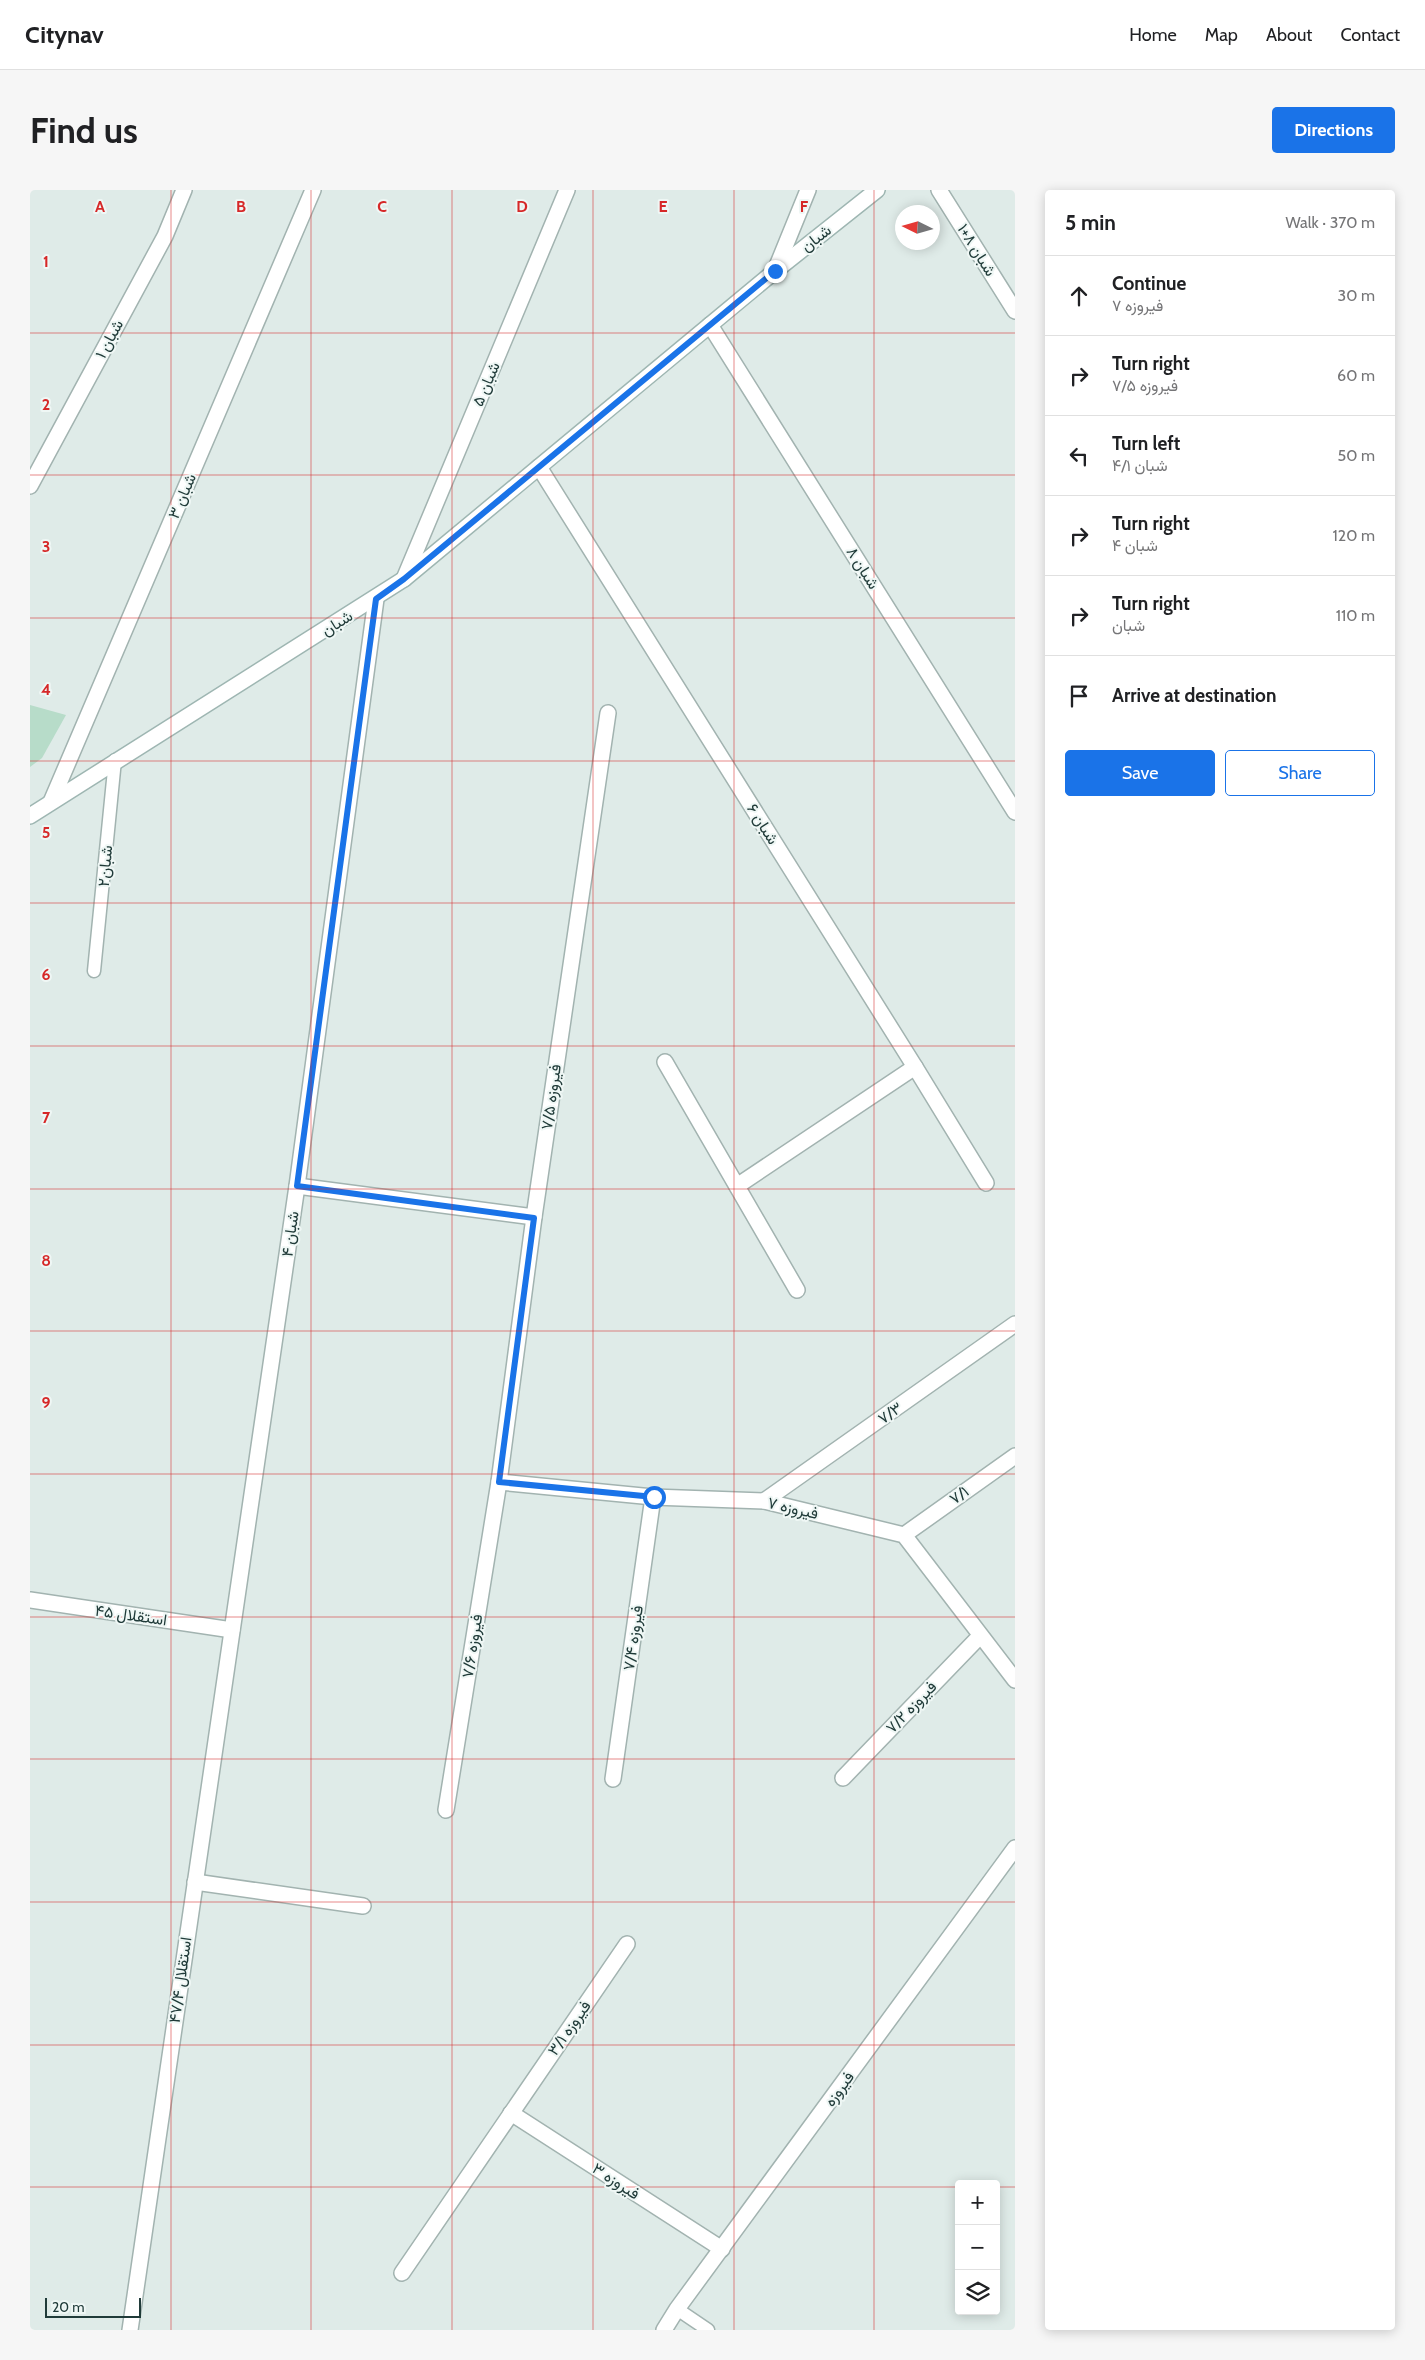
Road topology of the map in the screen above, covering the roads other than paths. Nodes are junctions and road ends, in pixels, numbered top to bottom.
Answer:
1 (184, 190) edge
2 (313, 190) edge
3 (567, 190) edge
4 (808, 190) edge
5 (877, 190) edge
6 (939, 190) edge
7 (775, 271) junction
8 (1015, 311) edge
9 (710, 325) junction
10 (539, 467) junction
11 (30, 486) edge
12 (404, 579) junction
13 (376, 599) junction
14 (608, 713) dead end
15 (114, 760) junction
16 (51, 802) junction
17 (1015, 812) edge
18 (30, 816) edge
19 (94, 971) dead end
20 (665, 1062) dead end
21 (915, 1067) junction
22 (986, 1183) dead end
23 (297, 1186) junction
24 (737, 1186) junction
25 (534, 1218) junction
26 (797, 1290) dead end
27 (1015, 1324) edge
28 (1015, 1456) edge
29 (499, 1482) junction
30 (654, 1497) junction
31 (764, 1501) junction
32 (904, 1535) junction
33 (30, 1600) edge
34 (232, 1630) junction
35 (980, 1636) junction
36 (1015, 1680) edge
37 (843, 1778) dead end
38 (613, 1779) dead end
39 (446, 1810) dead end
40 (1015, 1848) edge
41 (194, 1882) junction
42 (363, 1906) dead end
43 (627, 1944) dead end
44 (511, 2113) junction
45 (722, 2249) junction
46 (402, 2273) dead end
47 (677, 2309) junction
48 (130, 2330) edge
49 (664, 2330) edge
50 (708, 2330) edge

1 - 11 street, ۱ شبان
2 - 16 street, ۳ شبان
3 - 12 street, ۵ شبان
4 - 7 street
5 - 7 street, شبان
6 - 8 street, ۱+۸ شبان
7 - 9 street, شبان
9 - 10 street, شبان
9 - 17 street, ۸ شبان
10 - 12 street, شبان
10 - 21 street, ۶ شبان
12 - 13 street, شبان
13 - 15 street, شبان
13 - 23 street, ۴ شبان
14 - 25 street, ۷/۵ فیروزه
15 - 16 street, شبان
15 - 19 lane, شبان۲
16 - 18 street, شبان
20 - 24 street
21 - 22 street, ۶ شبان
21 - 24 street
23 - 25 street
23 - 34 street, ۴ شبان
24 - 26 street
25 - 29 street, ۷/۵ فیروزه
27 - 31 street, ۷/۳
28 - 32 street, ۷/۱
29 - 30 street, ۷ فیروزه
29 - 39 street, ۷/۶ فیروزه
30 - 31 street, ۷ فیروزه
30 - 38 street, ۷/۴ فیروزه
31 - 32 street, ۷ فیروزه
32 - 35 street
33 - 34 street, ۴۵ استقلال
34 - 41 street, ۴۷/۴ استقلال
35 - 36 street
35 - 37 street, ۷/۲ فیروزه
40 - 45 street, فیروزه
41 - 42 street
41 - 48 street, ۴۷/۴ استقلال
43 - 44 street, ۳/۱ فیروزه
44 - 45 street, ۳ فیروزه
44 - 46 street, ۳/۱ فیروزه
45 - 47 street, فیروزه
47 - 49 street, فیروزه
47 - 50 lane

